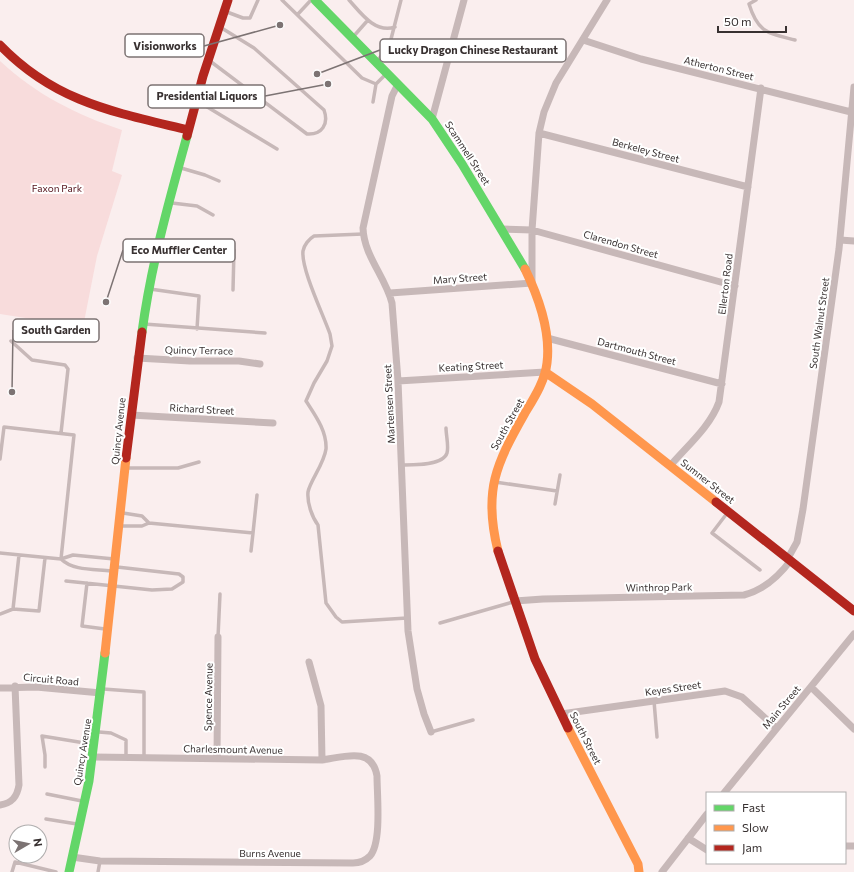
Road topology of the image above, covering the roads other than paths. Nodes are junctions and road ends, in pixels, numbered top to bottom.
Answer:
1 (228, 0) edge
2 (258, 0) edge
3 (282, 0) edge
4 (311, 0) edge
5 (315, 0) edge
6 (349, 0) edge
7 (401, 0) edge
8 (464, 0) edge
9 (607, 0) edge
10 (756, 0) edge
11 (749, 2) edge
12 (224, 11) junction
13 (298, 14) junction
14 (368, 20) junction
15 (218, 26) junction
16 (395, 27) junction
17 (352, 38) junction
18 (583, 40) junction
19 (795, 40) dead end
20 (0, 45) edge
21 (208, 59) junction
22 (376, 62) junction
23 (387, 73) junction
24 (376, 84) junction
25 (398, 84) junction
26 (854, 87) edge
27 (761, 88) junction
28 (196, 101) junction
29 (373, 102) dead end
30 (851, 112) junction
31 (432, 119) junction
32 (188, 130) junction
33 (539, 133) junction
34 (277, 149) dead end
35 (178, 168) junction
36 (219, 182) dead end
37 (748, 187) junction
38 (169, 202) junction
39 (213, 215) dead end
40 (502, 229) junction
41 (532, 230) junction
42 (363, 234) junction
43 (840, 240) junction
44 (854, 241) edge
45 (158, 244) junction
46 (532, 283) junction
47 (735, 286) junction
48 (148, 289) junction
49 (234, 290) dead end
50 (390, 293) junction
51 (143, 324) junction
52 (197, 329) junction
53 (265, 333) dead end
54 (547, 338) junction
55 (11, 341) dead end
56 (137, 358) junction
57 (260, 364) dead end
58 (546, 372) junction
59 (398, 381) junction
60 (722, 384) junction
61 (131, 415) junction
62 (273, 423) dead end
63 (446, 428) dead end
64 (61, 433) junction
65 (0, 459) edge
66 (199, 462) dead end
67 (401, 466) junction
68 (670, 466) junction
69 (125, 468) junction
70 (560, 475) dead end
71 (494, 482) junction
72 (557, 491) junction
73 (257, 495) dead end
74 (555, 504) dead end
75 (728, 511) junction
76 (120, 513) junction
77 (149, 523) junction
78 (119, 526) junction
79 (253, 533) junction
80 (251, 551) dead end
81 (0, 554) edge
82 (19, 555) junction
83 (45, 558) junction
84 (61, 559) junction
85 (790, 559) junction
86 (115, 566) junction
87 (760, 570) dead end
88 (66, 581) dead end
89 (86, 583) junction
90 (10, 584) dead end
91 (16, 585) junction
92 (113, 585) junction
93 (220, 594) dead end
94 (514, 601) junction
95 (1, 608) dead end
96 (13, 609) junction
97 (854, 611) edge
98 (2, 613) edge
99 (407, 618) junction
100 (440, 624) dead end
101 (108, 629) junction
102 (854, 634) edge
103 (218, 637) joint
104 (309, 662) dead end
105 (15, 686) junction
106 (811, 687) junction
107 (0, 688) edge
108 (101, 691) junction
109 (654, 701) junction
110 (561, 714) junction
111 (473, 720) dead end
112 (776, 728) junction
113 (854, 729) edge
114 (96, 731) junction
115 (431, 732) joint
116 (658, 737) dead end
117 (94, 745) junction
118 (93, 757) junction
119 (126, 758) junction
120 (144, 758) junction
121 (217, 758) junction
122 (322, 760) junction
123 (372, 762) joint
124 (45, 767) dead end
125 (725, 792) edge
126 (47, 794) dead end
127 (85, 801) junction
128 (0, 805) edge
129 (706, 815) edge
130 (46, 819) dead end
131 (80, 825) junction
132 (688, 838) junction
133 (706, 849) edge
134 (72, 857) junction
135 (100, 862) junction
136 (12, 872) edge
137 (56, 872) edge
138 (69, 872) edge
139 (98, 872) edge
140 (639, 872) edge
141 (662, 872) edge

1 - 12 street, Quincy Avenue
2 - 12 lane
3 - 13 lane
4 - 13 lane
5 - 17 street, Scammell Street
6 - 14 lane
7 - 16 lane
8 - 31 street
9 - 18 street, South Street
10 - 11 lane
11 - 19 lane
12 - 15 street, Quincy Avenue
13 - 24 lane
14 - 16 lane
14 - 17 lane
15 - 21 street, Quincy Avenue
15 - 21 lane
16 - 22 lane
17 - 22 street, Scammell Street
18 - 27 street, Atherton Street
18 - 33 street, South Street
20 - 32 street
21 - 28 street, Quincy Avenue
22 - 23 street, Scammell Street
23 - 24 lane
23 - 25 street, Scammell Street
24 - 29 lane
25 - 31 street, Scammell Street
25 - 42 street, Martensen Street
26 - 30 street, South Walnut Street
27 - 30 street, Atherton Street
27 - 37 street, Ellerton Road
28 - 32 street, Quincy Avenue
28 - 34 lane
30 - 43 street, South Walnut Street
31 - 40 street, Scammell Street
32 - 35 street, Quincy Avenue
33 - 37 street, Berkeley Street
33 - 41 street, South Street
35 - 36 lane
35 - 38 street, Quincy Avenue
37 - 47 street, Ellerton Road
38 - 39 lane
38 - 45 street, Quincy Avenue
40 - 41 street, Clarendon Street
40 - 46 street, Scammell Street
41 - 46 street, South Street
41 - 47 street, Clarendon Street
42 - 50 street, Martensen Street
42 - 99 lane
43 - 44 street
43 - 85 street, South Walnut Street
45 - 48 street, Quincy Avenue
45 - 49 lane
46 - 50 street, Mary Street
46 - 54 street, South Street
47 - 60 street, Ellerton Road
48 - 51 street, Quincy Avenue
48 - 52 lane
50 - 59 street, Martensen Street
51 - 52 lane
51 - 56 street, Quincy Avenue
52 - 53 lane
54 - 58 street, South Street
54 - 60 street, Dartmouth Street
55 - 64 lane
56 - 57 street, Quincy Terrace
56 - 61 street, Quincy Avenue
58 - 59 street, Keating Street
58 - 68 street, Sumner Street
58 - 71 street, South Street
59 - 67 street, Martensen Street
60 - 68 street, Ellerton Road
61 - 62 street, Richard Street
61 - 69 street, Quincy Avenue
63 - 67 lane
64 - 65 lane
64 - 84 lane
66 - 69 lane
67 - 99 street, Martensen Street
68 - 75 street, Sumner Street
69 - 76 street, Quincy Avenue
70 - 72 lane
71 - 72 lane
71 - 94 street, South Street
72 - 74 lane
73 - 79 lane
75 - 85 street, Sumner Street
75 - 87 lane
76 - 77 lane
76 - 78 street, Quincy Avenue
77 - 78 lane
77 - 79 lane
78 - 86 street, Quincy Avenue
79 - 80 lane
81 - 82 lane
82 - 83 lane
82 - 91 lane
83 - 84 lane
83 - 96 lane
84 - 86 lane
84 - 86 lane
85 - 94 street, Winthrop Park
85 - 97 street, Sumner Street
86 - 92 street, Quincy Avenue
86 - 92 lane
88 - 89 lane
89 - 92 lane
89 - 101 lane
90 - 91 lane
91 - 96 lane
92 - 101 street, Quincy Avenue
93 - 103 lane
94 - 100 lane
94 - 110 street, South Street
95 - 98 lane
96 - 98 lane
99 - 115 street, Martensen Street
101 - 108 street, Quincy Avenue
102 - 106 street, Main Street
103 - 121 street, Spence Avenue
104 - 122 street
105 - 107 street, Circuit Road
105 - 108 street, Circuit Road
105 - 128 street
106 - 112 street, Main Street
106 - 113 street
108 - 114 street, Quincy Avenue
108 - 120 lane
109 - 110 street, Keyes Street
109 - 112 street, Keyes Street
109 - 116 lane
110 - 140 street, South Street
111 - 115 lane
112 - 125 street, Main Street
114 - 117 street, Quincy Avenue
114 - 119 lane
117 - 118 street, Quincy Avenue
117 - 124 lane
118 - 119 street, Charlesmount Avenue
118 - 127 street, Quincy Avenue
119 - 120 street, Charlesmount Avenue
120 - 121 street, Charlesmount Avenue
121 - 122 street, Charlesmount Avenue
122 - 123 street, Charlesmount Avenue
123 - 135 street, Burns Avenue
126 - 127 lane
127 - 131 street, Quincy Avenue
129 - 132 street
130 - 131 lane
131 - 134 street, Quincy Avenue
132 - 133 street
132 - 141 street
134 - 135 street, Burns Avenue
134 - 138 street, Quincy Avenue
135 - 139 lane
136 - 137 lane

